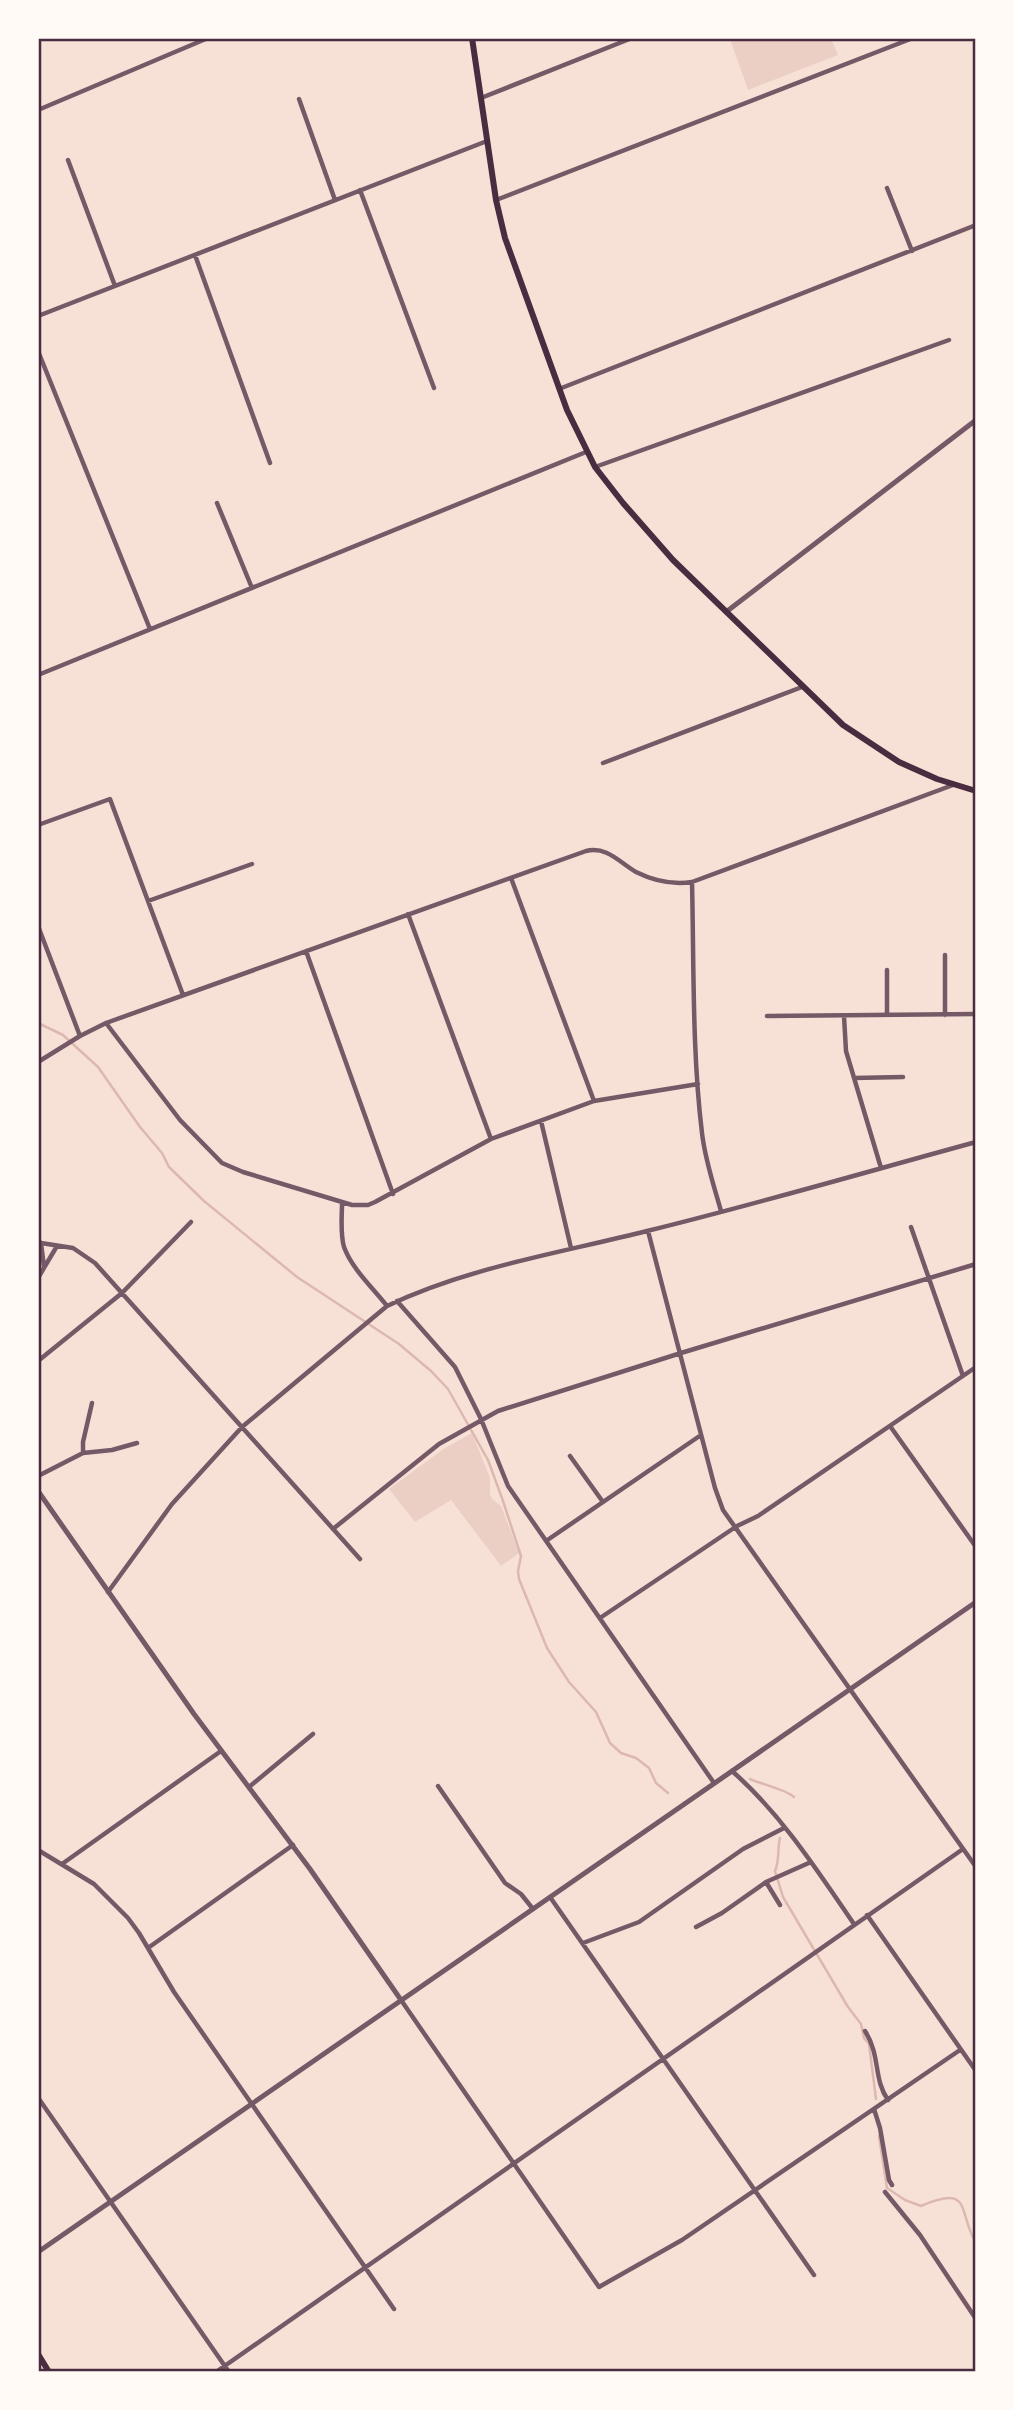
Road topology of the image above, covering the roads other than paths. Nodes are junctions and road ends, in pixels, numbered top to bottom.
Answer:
1 (208, 38) edge
2 (471, 38) edge
3 (632, 38) edge
4 (913, 38) edge
5 (481, 98) junction
6 (299, 99) dead end
7 (38, 110) edge
8 (487, 141) junction
9 (68, 160) dead end
10 (887, 188) dead end
11 (360, 190) junction
12 (335, 200) junction
13 (496, 200) junction
14 (975, 226) edge
15 (912, 251) junction
16 (195, 255) junction
17 (115, 286) junction
18 (38, 316) edge
19 (949, 340) dead end
20 (38, 351) edge
21 (434, 388) dead end
22 (559, 389) junction
23 (975, 420) edge
24 (586, 452) junction
25 (270, 463) dead end
26 (595, 467) junction
27 (217, 503) dead end
28 (252, 588) junction
29 (726, 612) junction
30 (150, 630) junction
31 (38, 675) edge
32 (802, 687) junction
33 (603, 763) dead end
34 (954, 785) junction
35 (975, 791) edge
36 (38, 825) edge
37 (252, 864) dead end
38 (511, 878) junction
39 (692, 882) junction
40 (148, 901) junction
41 (408, 914) junction
42 (38, 926) edge
43 (306, 951) junction
44 (945, 955) dead end
45 (887, 970) dead end
46 (183, 995) junction
47 (975, 1014) edge
48 (887, 1015) junction
49 (945, 1015) junction
50 (767, 1016) dead end
51 (844, 1016) junction
52 (106, 1023) junction
53 (77, 1038) junction
54 (38, 1062) edge
55 (903, 1077) dead end
56 (853, 1078) junction
57 (698, 1084) junction
58 (594, 1101) junction
59 (541, 1121) junction
60 (492, 1139) junction
61 (975, 1142) edge
62 (881, 1168) junction
63 (393, 1194) junction
64 (342, 1203) junction
65 (721, 1212) junction
66 (191, 1222) dead end
67 (911, 1227) dead end
68 (648, 1231) junction
69 (40, 1241) edge
70 (57, 1246) junction
71 (571, 1248) junction
72 (975, 1264) edge
73 (44, 1268) junction
74 (928, 1277) junction
75 (38, 1278) edge
76 (122, 1293) junction
77 (397, 1301) junction
78 (387, 1306) junction
79 (681, 1353) junction
80 (38, 1361) edge
81 (975, 1367) edge
82 (963, 1376) junction
83 (92, 1403) dead end
84 (481, 1419) junction
85 (890, 1426) junction
86 (242, 1427) junction
87 (701, 1435) junction
88 (137, 1443) dead end
89 (83, 1454) junction
90 (570, 1456) dead end
91 (38, 1476) edge
92 (38, 1491) edge
93 (603, 1503) junction
94 (737, 1527) junction
95 (333, 1529) junction
96 (546, 1541) junction
97 (975, 1547) edge
98 (360, 1559) dead end
99 (108, 1592) junction
100 (975, 1602) edge
101 (600, 1619) junction
102 (850, 1688) junction
103 (313, 1734) dead end
104 (221, 1751) junction
105 (732, 1771) junction
106 (714, 1783) junction
107 (438, 1786) dead end
108 (249, 1787) junction
109 (784, 1828) junction
110 (293, 1845) junction
111 (963, 1849) junction
112 (38, 1850) edge
113 (811, 1862) junction
114 (62, 1864) junction
115 (975, 1865) edge
116 (766, 1882) junction
117 (550, 1897) junction
118 (780, 1905) dead end
119 (533, 1909) junction
120 (867, 1915) junction
121 (854, 1924) junction
122 (696, 1927) dead end
123 (583, 1943) junction
124 (148, 1948) junction
125 (401, 2000) junction
126 (865, 2031) dead end
127 (960, 2050) junction
128 (663, 2059) junction
129 (975, 2071) edge
130 (39, 2099) edge
131 (888, 2099) junction
132 (253, 2103) junction
133 (874, 2109) junction
134 (514, 2163) junction
135 (892, 2185) dead end
136 (755, 2190) junction
137 (885, 2192) dead end
138 (111, 2202) junction
139 (38, 2252) edge
140 (366, 2267) junction
141 (814, 2274) dead end
142 (394, 2309) dead end
143 (975, 2319) edge
144 (38, 2354) edge
145 (225, 2365) junction
146 (49, 2371) edge
147 (216, 2371) edge
148 (229, 2371) edge

1 - 7 street
2 - 5 main road
3 - 5 street
4 - 13 street
5 - 8 main road
6 - 12 street
8 - 11 street
8 - 13 main road
9 - 17 street
10 - 15 street
11 - 12 street
11 - 21 street
12 - 16 street
13 - 22 main road
14 - 15 street
15 - 22 street
16 - 17 street
16 - 25 street
17 - 18 street
19 - 26 street
20 - 30 street
22 - 24 main road
23 - 29 street
24 - 26 main road
24 - 28 street
26 - 29 main road
27 - 28 street
28 - 30 street
29 - 32 main road
30 - 31 street
32 - 33 street
32 - 34 main road
34 - 35 main road
34 - 39 street
36 - 40 street
37 - 40 street
38 - 39 street
38 - 41 street
38 - 58 street
39 - 57 street
40 - 46 street
41 - 43 street
41 - 60 street
42 - 53 street
43 - 46 street
43 - 63 street
44 - 49 street
45 - 48 street
46 - 52 street
47 - 49 street
48 - 49 street
48 - 51 street
50 - 51 street
51 - 56 street
52 - 53 street
52 - 64 street
53 - 54 street
55 - 56 street
56 - 62 street
57 - 58 street
57 - 65 street
58 - 59 street
59 - 60 street
59 - 71 street
60 - 63 street
61 - 62 street
62 - 65 street
63 - 64 street
64 - 78 street
65 - 68 street
66 - 76 street
67 - 74 street
68 - 71 street
68 - 79 street
69 - 70 street
69 - 73 street
70 - 73 street
70 - 76 street
71 - 77 street
72 - 74 street
73 - 75 street
74 - 79 street
74 - 82 street
76 - 80 street
76 - 86 street
77 - 78 street
77 - 84 street
78 - 86 street
79 - 84 street
79 - 87 street
81 - 82 street
82 - 85 street
83 - 89 street
84 - 95 street
84 - 96 street
85 - 94 street
85 - 97 street
86 - 95 street
86 - 99 street
87 - 93 street
87 - 94 street
88 - 89 street
89 - 91 street
90 - 93 street
92 - 99 street
93 - 96 street
94 - 101 street
94 - 102 street
95 - 98 street
96 - 101 street
99 - 104 street
100 - 102 street
101 - 106 street
102 - 105 street
102 - 111 street
103 - 108 street
104 - 108 street
104 - 114 street
105 - 106 street
105 - 109 street
106 - 117 street
107 - 119 street
108 - 110 street
109 - 113 street
109 - 123 street
110 - 124 street
110 - 125 street
111 - 115 street
111 - 120 street
112 - 114 street
113 - 116 street
113 - 121 street
114 - 124 street
116 - 118 street
116 - 122 street
117 - 119 street
117 - 123 street
119 - 125 street
120 - 121 street
120 - 127 street
121 - 128 street
123 - 128 street
124 - 132 street
125 - 132 street
125 - 134 street
126 - 131 street
127 - 129 street
127 - 131 street
128 - 134 street
128 - 136 street
130 - 138 street
131 - 133 street
132 - 138 street
132 - 140 street
133 - 135 street
133 - 136 street
134 - 136 street
134 - 140 street
136 - 141 street
137 - 143 street
138 - 139 street
138 - 145 street
140 - 142 street
140 - 145 street
144 - 146 main road
145 - 147 street
145 - 148 street

